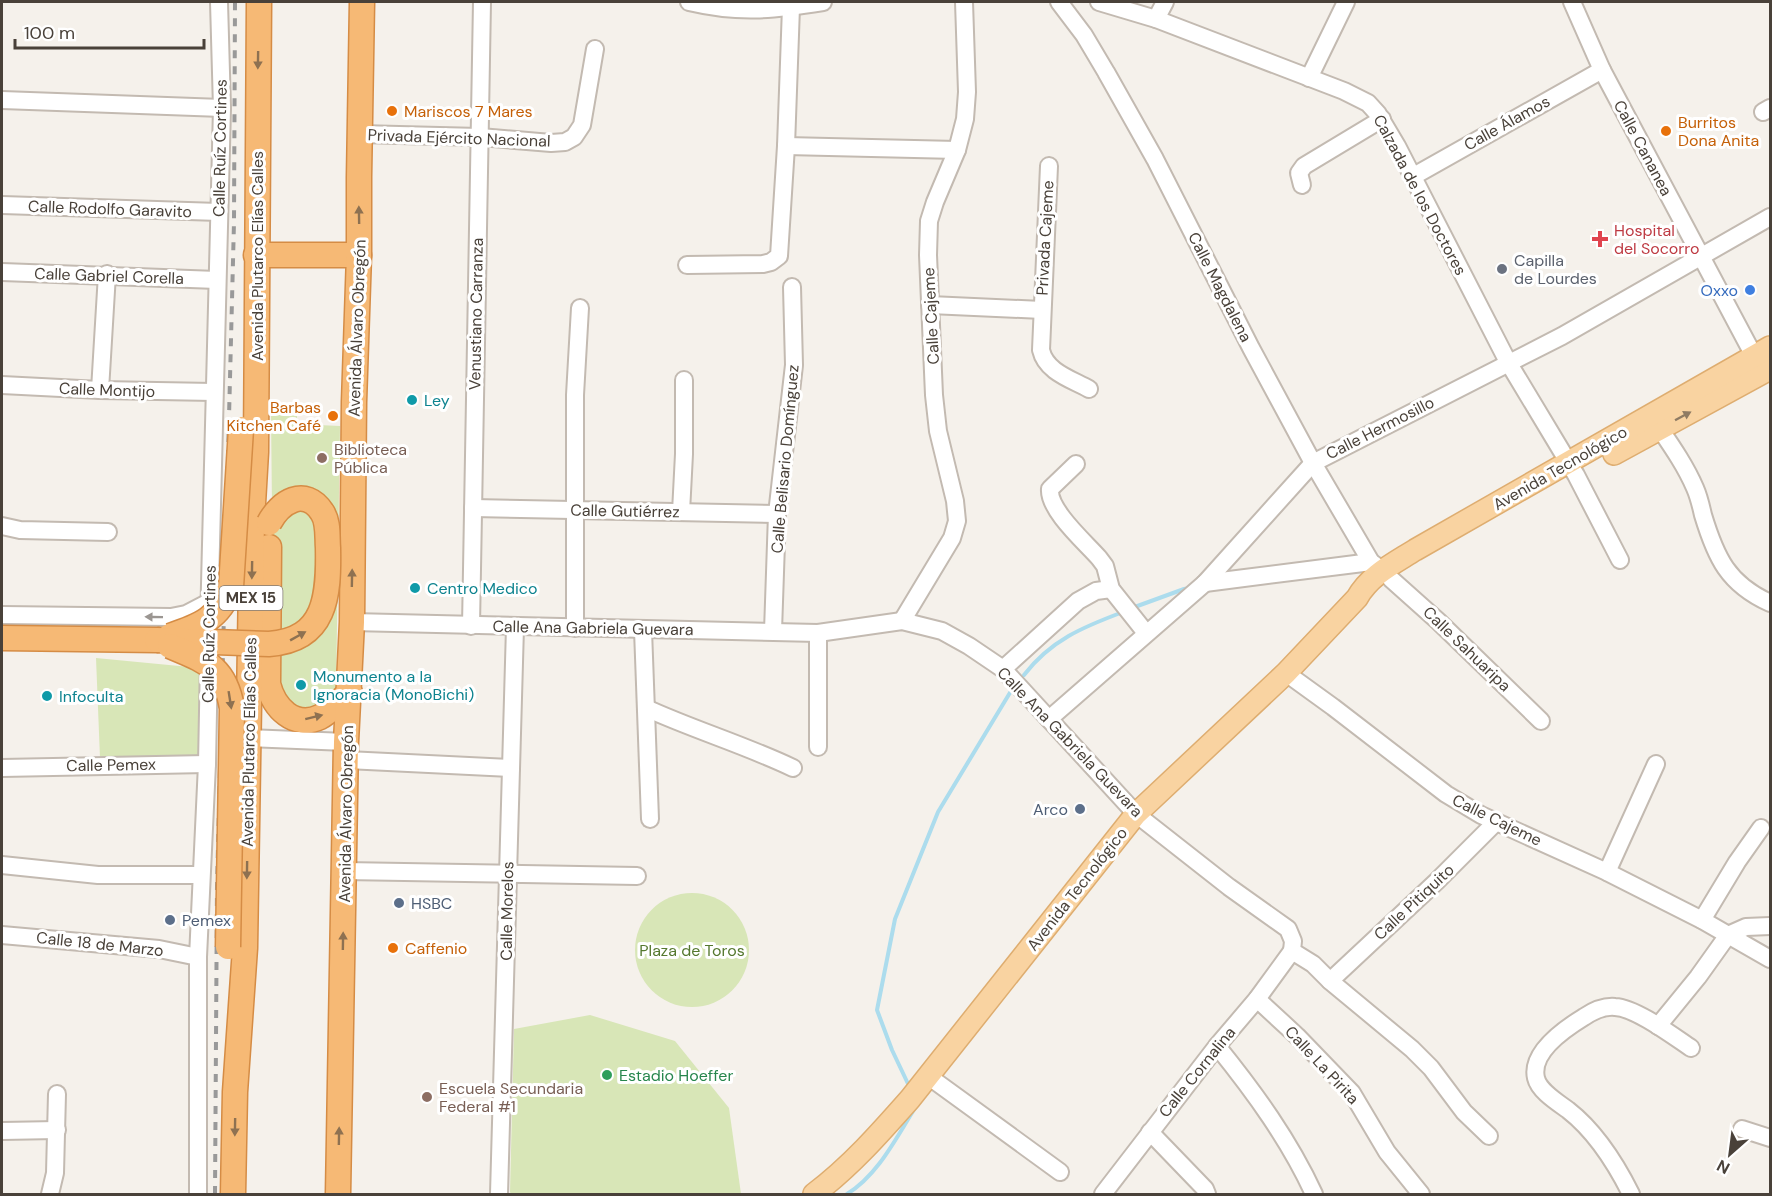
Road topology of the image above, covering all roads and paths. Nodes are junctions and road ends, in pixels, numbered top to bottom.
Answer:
1 (219, 2) edge
2 (259, 2) edge
3 (362, 2) edge
4 (482, 2) edge
5 (689, 2) edge
6 (823, 2) edge
7 (964, 2) edge
8 (1059, 2) edge
9 (1099, 2) edge
10 (1165, 2) edge
11 (1346, 2) edge
12 (1572, 2) edge
13 (791, 7) junction
14 (1156, 19) junction
15 (595, 49) dead end
16 (1602, 70) junction
17 (1309, 78) junction
18 (2, 100) edge
19 (222, 108) junction
20 (1382, 119) junction
21 (359, 134) junction
22 (480, 137) junction
23 (786, 146) junction
24 (957, 150) junction
25 (1049, 166) dead end
26 (1412, 177) junction
27 (1302, 185) dead end
28 (2, 205) edge
29 (219, 212) junction
30 (1770, 217) edge
31 (256, 255) junction
32 (360, 255) junction
33 (1701, 257) junction
34 (687, 265) dead end
35 (2, 272) edge
36 (106, 274) junction
37 (218, 280) junction
38 (792, 287) dead end
39 (930, 305) junction
40 (258, 307) junction
41 (579, 308) dead end
42 (1042, 310) junction
43 (1762, 351) edge
44 (1508, 362) junction
45 (1770, 369) edge
46 (684, 380) dead end
47 (2, 385) edge
48 (1089, 389) dead end
49 (100, 390) junction
50 (214, 392) junction
51 (1660, 429) junction
52 (1313, 463) junction
53 (1076, 464) dead end
54 (1572, 470) junction
55 (473, 508) junction
56 (574, 510) junction
57 (681, 512) junction
58 (777, 514) junction
59 (2, 526) edge
60 (108, 532) dead end
61 (1620, 560) dead end
62 (1388, 569) junction
63 (1205, 583) junction
64 (1111, 589) junction
65 (209, 602) junction
66 (1770, 603) edge
67 (2, 615) edge
68 (902, 621) junction
69 (352, 622) junction
70 (471, 626) junction
71 (515, 627) junction
72 (575, 628) junction
73 (643, 630) junction
74 (773, 631) junction
75 (818, 633) junction
76 (1146, 633) junction
77 (2, 638) edge
78 (157, 640) junction
79 (1003, 669) junction
80 (1286, 673) junction
81 (350, 693) junction
82 (646, 708) junction
83 (1049, 719) junction
84 (1541, 721) dead end
85 (250, 738) junction
86 (818, 747) dead end
87 (347, 751) junction
88 (207, 764) junction
89 (1656, 764) dead end
90 (6, 765) edge
91 (511, 768) junction
92 (794, 768) dead end
93 (1136, 814) junction
94 (650, 819) dead end
95 (1496, 822) junction
96 (1761, 828) dead end
97 (2, 865) edge
98 (344, 871) junction
99 (1607, 872) junction
100 (508, 874) junction
101 (200, 875) junction
102 (637, 876) dead end
103 (1702, 920) junction
104 (1770, 926) edge
105 (2, 935) edge
106 (1728, 935) junction
107 (1292, 951) junction
108 (198, 957) junction
109 (1770, 958) edge
110 (1330, 981) junction
111 (1257, 999) junction
112 (1658, 1026) junction
113 (1217, 1046) junction
114 (1692, 1048) dead end
115 (928, 1076) junction
116 (235, 1092) junction
117 (57, 1094) dead end
118 (1742, 1129) dead end
119 (57, 1130) junction
120 (2, 1131) edge
121 (1150, 1132) junction
122 (1490, 1136) dead end
123 (1770, 1138) edge
124 (1060, 1172) dead end
125 (50, 1194) edge
126 (198, 1194) edge
127 (234, 1194) edge
128 (338, 1194) edge
129 (499, 1194) edge
130 (814, 1194) edge
131 (1103, 1194) edge
132 (1207, 1194) edge
133 (1314, 1194) edge
134 (1421, 1194) edge
135 (1631, 1194) edge

1 - 19 street, Calle Ruíz Cortines
2 -> 31 highway, Avenida Plutarco Elías Calles / MEX 15
3 - 21 highway, Avenida Álvaro Obregón
4 - 22 street, Venustiano Carranza
5 - 13 street
6 - 13 street
7 - 24 street, Calle Cajeme
8 - 52 street, Calle Magdalena
9 - 14 street, Calzada de los Doctores
10 - 14 street
11 - 17 street
12 - 16 street, Calle Cananea
13 - 23 street
14 - 17 street, Calzada de los Doctores
15 - 22 street, Privada Ejército Nacional
16 - 26 street, Calle Álamos
16 - 33 street, Calle Cananea
17 - 20 street, Calzada de los Doctores
18 - 19 street
19 - 29 street, Calle Ruíz Cortines
20 - 26 street, Calzada de los Doctores
20 - 27 street
21 - 22 street, Privada Ejército Nacional
32 -> 21 highway, Avenida Álvaro Obregón
22 - 55 street, Venustiano Carranza
23 - 24 street
23 - 34 street
24 - 39 street, Calle Cajeme
25 - 42 street, Privada Cajeme
26 - 44 street, Calzada de los Doctores
28 - 29 street, Calle Rodolfo Garavito
29 - 37 street, Calle Ruíz Cortines
30 - 33 street, Calle Hermosillo
31 - 32 highway
31 - 40 highway, Avenida Plutarco Elías Calles / MEX 15
69 -> 32 highway, Avenida Álvaro Obregón
33 - 43 street, Calle Cananea
33 - 44 street, Calle Hermosillo
35 - 36 street, Calle Gabriel Corella
36 - 37 street, Calle Gabriel Corella
36 - 49 street
37 - 50 street, Calle Ruíz Cortines
38 - 58 street, Calle Belisario Domínguez
39 - 42 street, Privada Cajeme
39 - 68 street, Calle Cajeme
40 - 78 highway, bridge
40 -> 85 highway, Avenida Plutarco Elías Calles / MEX 15
41 - 56 street
42 - 48 street, Privada Cajeme
43 - 54 main road, Avenida Tecnológico
44 - 52 street, Calle Hermosillo
44 - 54 street, Calzada de los Doctores
51 -> 45 main road, Avenida Tecnológico
46 - 57 street
47 - 49 street, Calle Montijo
49 - 50 street, Calle Montijo
50 - 65 street, Calle Ruíz Cortines
51 - 54 main road, Avenida Tecnológico
51 - 66 street
52 - 62 street, Calle Magdalena
52 - 63 street, Calle Hermosillo
53 - 64 street
54 - 61 street, Calzada de los Doctores
54 - 62 main road, Avenida Tecnológico
55 - 56 street, Calle Gutiérrez
55 - 70 street, Venustiano Carranza
56 - 57 street, Calle Gutiérrez
56 - 72 street
57 - 58 street, Calle Gutiérrez
58 - 74 street, Calle Belisario Domínguez
59 - 60 street
62 - 63 street
62 - 80 main road, Avenida Tecnológico
62 - 84 street, Calle Sahuaripa
63 - 76 street, Calle Hermosillo
64 - 76 street
64 - 79 street
65 -> 67 street
65 - 88 street, Calle Ruíz Cortines
68 - 75 street, Calle Ana Gabriela Guevara
68 - 79 street, Calle Ana Gabriela Guevara
69 - 70 street, Calle Ana Gabriela Guevara
69 - 81 highway, Avenida Álvaro Obregón
70 - 71 street, Calle Ana Gabriela Guevara
71 - 72 street, Calle Ana Gabriela Guevara
71 - 91 street, Calle Morelos
72 - 73 street, Calle Ana Gabriela Guevara
73 - 74 street, Calle Ana Gabriela Guevara
73 - 82 street
74 - 75 street, Calle Ana Gabriela Guevara
75 - 86 street
76 - 83 street, Calle Hermosillo
77 - 78 highway
78 -> 81 highway, bridge
78 -> 116 highway, bridge
79 - 83 street, Calle Ana Gabriela Guevara
80 - 93 main road, Avenida Tecnológico
80 - 95 street, Calle Cajeme
81 - 87 highway, Avenida Álvaro Obregón
82 - 92 street
82 - 94 street
83 - 93 street, Calle Ana Gabriela Guevara
85 - 87 street
85 -> 116 highway, Avenida Plutarco Elías Calles / MEX 15
87 - 91 street
87 - 98 highway, Avenida Álvaro Obregón
88 - 90 street, Calle Pemex
88 - 101 street, Calle Ruíz Cortines
89 - 99 street
91 - 100 street, Calle Morelos
93 - 107 street, Calle Ana Gabriela Guevara
93 - 115 main road, Avenida Tecnológico
95 - 99 street, Calle Cajeme
95 - 110 street, Calle Pitiquito
96 - 103 street
97 - 101 street
98 - 100 street
128 -> 98 highway, Avenida Álvaro Obregón
99 - 103 street, Calle Cajeme
100 - 102 street
100 - 129 street, Calle Morelos
101 - 108 street, Calle Ruíz Cortines
103 - 106 street, Calle Cajeme
104 - 106 street
105 - 108 street, Calle 18 de Marzo
106 - 109 street, Calle Cajeme
106 - 112 street
107 - 110 street
107 - 111 street, Calle Cornalina
108 - 126 street, Calle Ruíz Cortines
110 - 122 street
111 - 113 street, Calle Cornalina
111 - 134 street, Calle La Pirita
112 - 114 street
112 - 135 street
113 - 121 street, Calle Cornalina
113 - 133 street
115 - 124 street
115 - 130 main road, Avenida Tecnológico
116 -> 127 highway, Avenida Plutarco Elías Calles / MEX 15
117 - 119 street
118 - 123 street
119 - 120 street
119 - 125 street
121 - 131 street, Calle Cornalina
121 - 132 street

